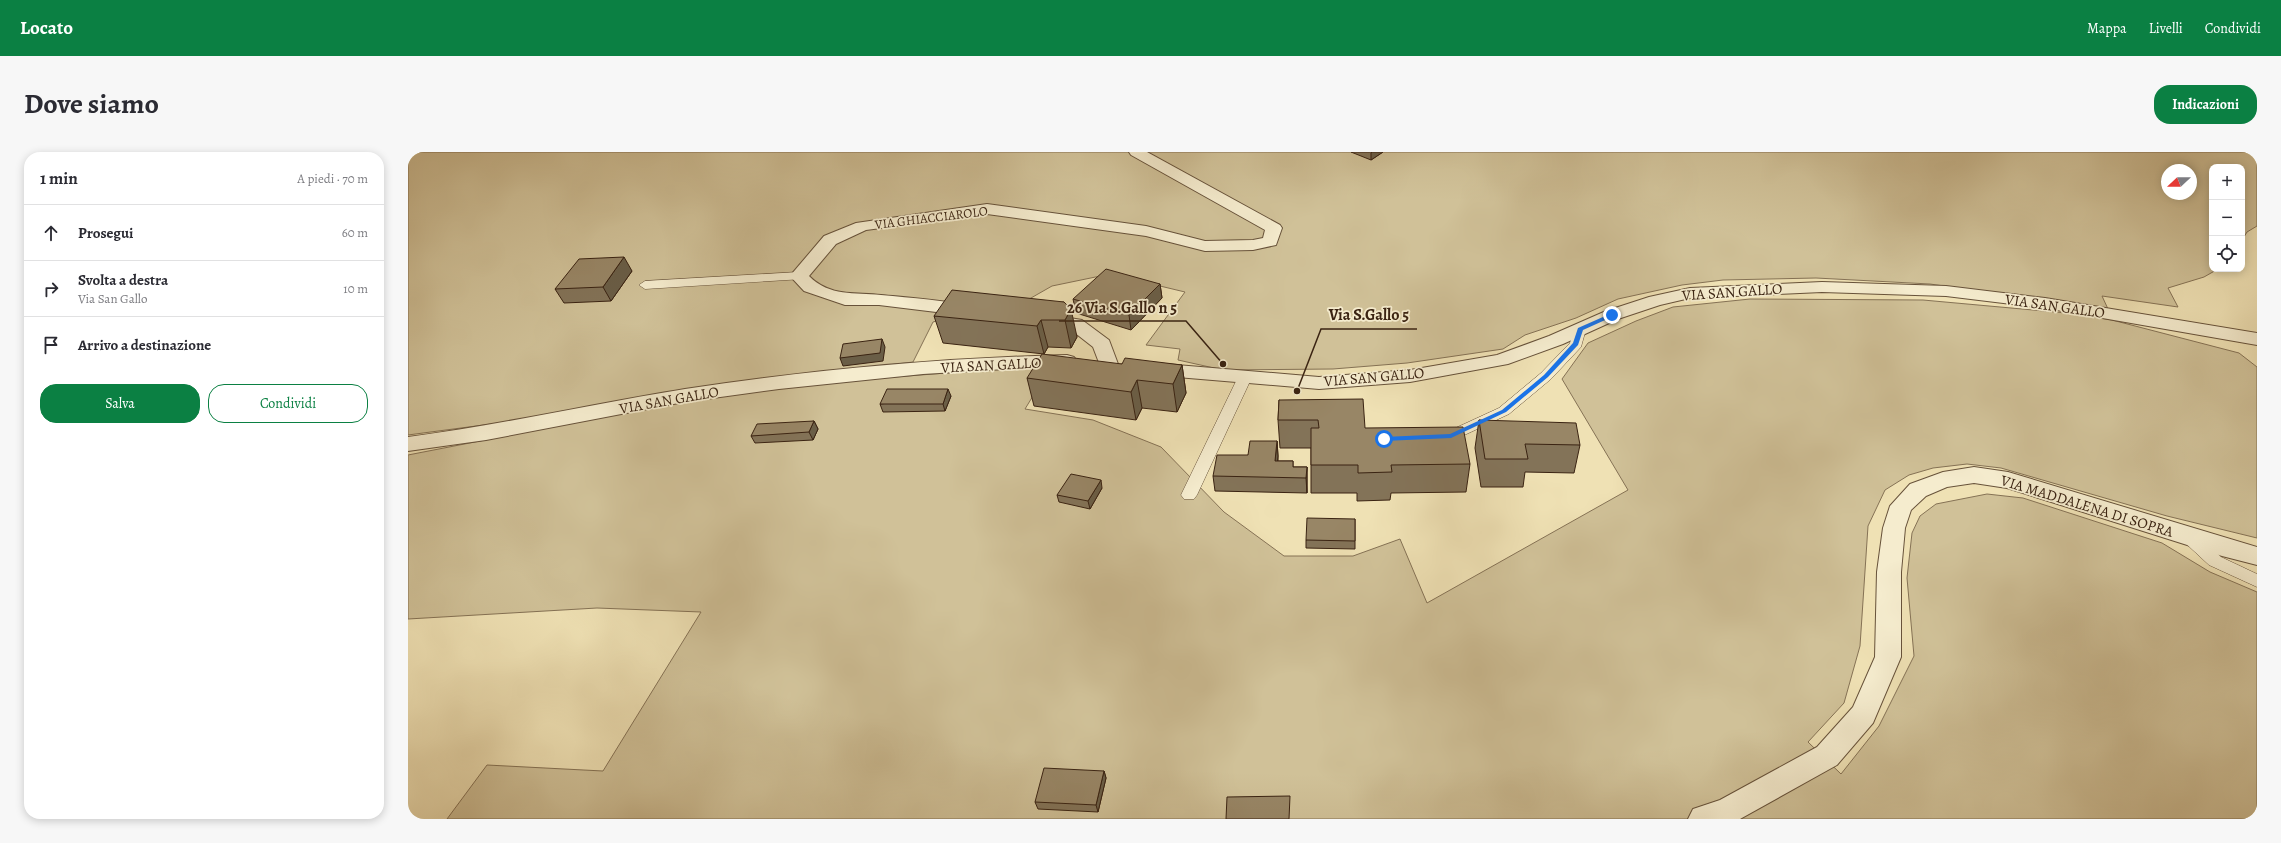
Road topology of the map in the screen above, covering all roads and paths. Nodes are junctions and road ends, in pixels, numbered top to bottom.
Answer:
1 (1136, 152) edge
2 (799, 276) junction
3 (645, 285) dead end
4 (989, 314) edge
5 (1028, 318) edge
6 (1580, 329) junction
7 (2257, 339) edge
8 (1122, 370) junction
9 (1245, 377) junction
10 (1184, 384) dead end
11 (1429, 437) edge
12 (408, 444) edge
13 (1189, 495) dead end
14 (2188, 536) junction
15 (2257, 556) edge
16 (2257, 581) edge
17 (1703, 819) edge

1 - 2 street, VIA GHIACCIAROLO
2 - 3 lane
2 - 4 street
5 - 8 street
6 - 7 street, VIA SAN GALLO
6 - 9 street, VIA SAN GALLO
6 - 11 lane
8 - 9 street, VIA SAN GALLO
8 - 10 lane
8 - 12 street, VIA SAN GALLO
9 - 13 lane
14 - 15 street, VIA MADDALENA DI SOPRA
14 - 16 lane
14 - 17 street, VIA MADDALENA DI SOPRA

